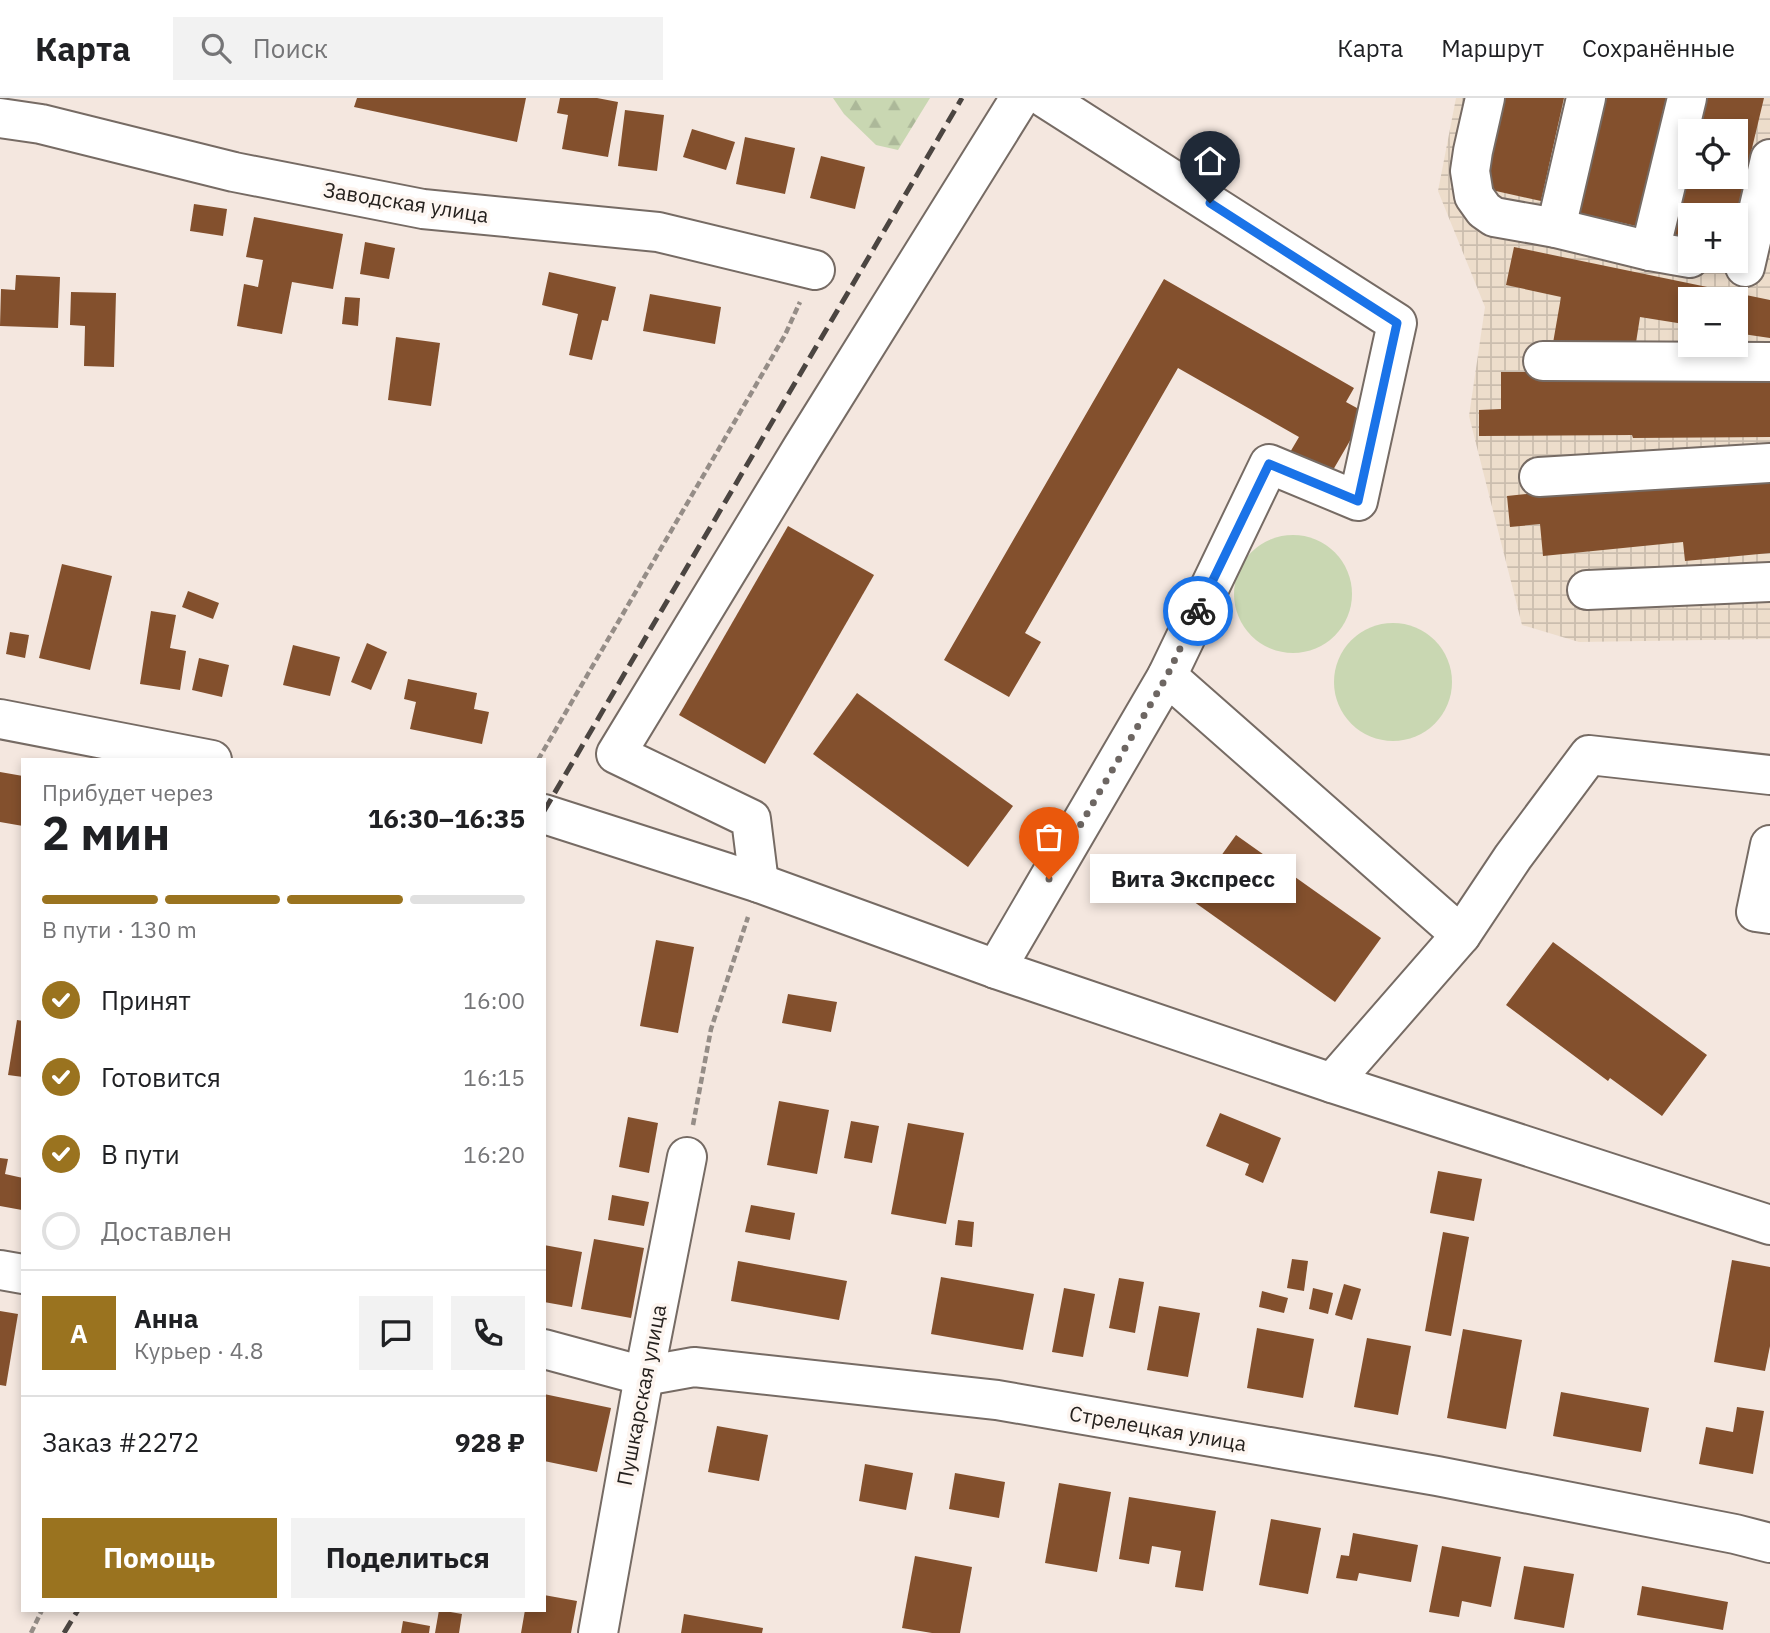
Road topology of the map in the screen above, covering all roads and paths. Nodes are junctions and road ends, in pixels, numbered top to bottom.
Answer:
1 (1020, 98) edge
2 (1045, 98) edge
3 (1485, 98) edge
4 (1586, 98) edge
5 (1687, 98) edge
6 (45, 111) edge
7 (0, 118) edge
8 (1770, 159) edge
9 (1556, 228) junction
10 (1650, 251) junction
11 (1678, 256) edge
12 (815, 270) joint
13 (1757, 272) edge
14 (1543, 361) dead end
15 (1770, 362) edge
16 (1770, 463) edge
17 (1539, 477) dead end
18 (1770, 582) edge
19 (1587, 590) dead end
20 (1167, 676) junction
21 (0, 719) edge
22 (202, 758) edge
23 (539, 758) edge
24 (1770, 775) edge
25 (546, 815) edge
26 (1770, 845) edge
27 (759, 883) junction
28 (1770, 914) edge
29 (1461, 934) junction
30 (996, 969) junction
31 (1332, 1083) junction
32 (687, 1157) joint
33 (1770, 1225) edge
34 (0, 1270) edge
35 (21, 1274) edge
36 (546, 1350) edge
37 (644, 1376) junction
38 (1770, 1543) edge
39 (41, 1612) edge
40 (31, 1633) edge
41 (598, 1633) edge

1 - 27 street
2 - 20 street
3 - 9 street
4 - 9 street
5 - 10 street
6 - 7 street, Заводская улица
6 - 12 street, Заводская улица
8 - 13 street
9 - 10 street
10 - 11 street
12 - 23 path
14 - 15 street
16 - 17 street
18 - 19 street
20 - 29 street
20 - 30 street
21 - 22 street
24 - 29 street
25 - 27 street
26 - 28 street
27 - 30 street
27 - 32 path
29 - 31 street
30 - 31 street
31 - 33 street
32 - 37 street, Пушкарская улица
34 - 35 street
36 - 37 street, Стрелецкая улица
37 - 38 street, Стрелецкая улица
37 - 41 street, Пушкарская улица
39 - 40 path

